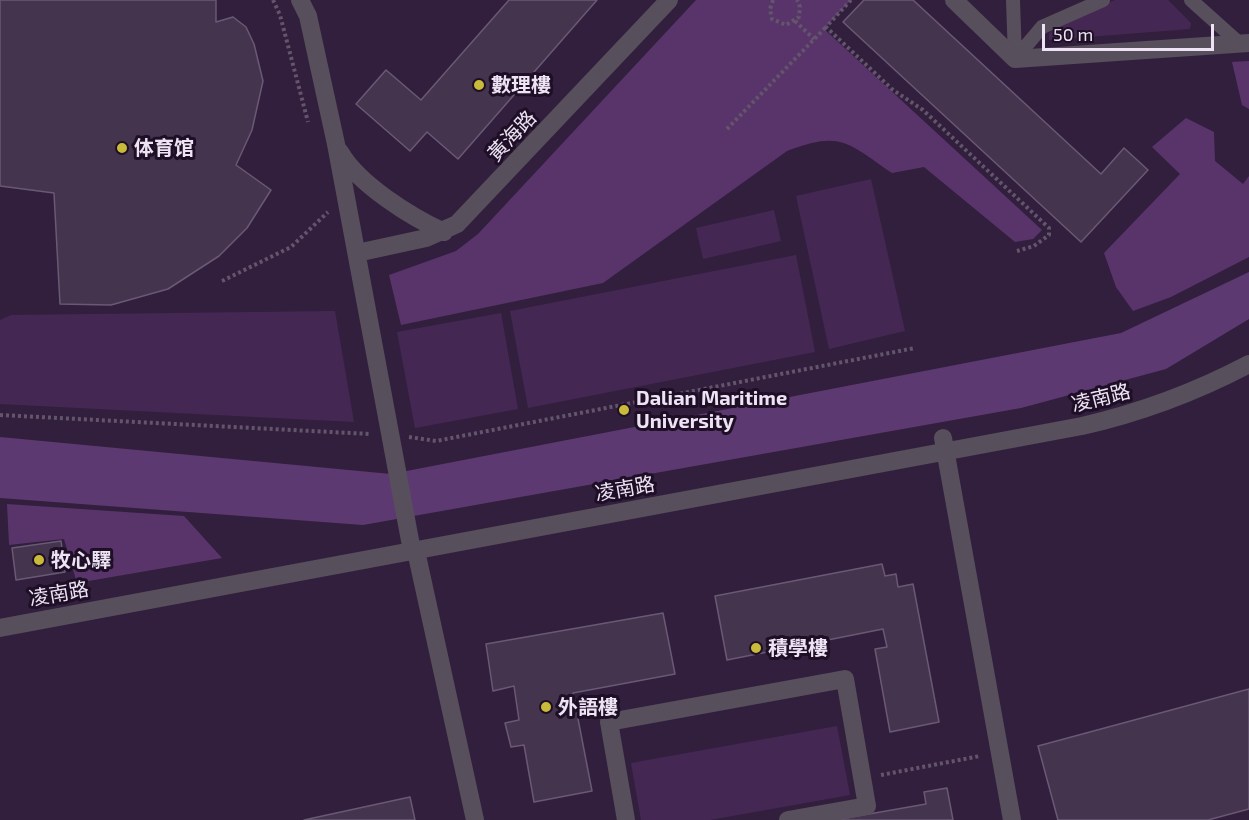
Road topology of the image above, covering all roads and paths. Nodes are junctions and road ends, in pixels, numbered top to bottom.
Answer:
1 (300, 0) edge
2 (669, 0) edge
3 (773, 0) edge
4 (796, 0) edge
5 (851, 0) edge
6 (954, 0) edge
7 (1013, 0) edge
8 (1103, 0) edge
9 (1191, 0) edge
10 (795, 21) junction
11 (826, 27) junction
12 (814, 39) junction
13 (1244, 43) edge
14 (1016, 58) junction
15 (727, 129) dead end
16 (336, 144) junction
17 (331, 210) dead end
18 (444, 232) junction
19 (1017, 251) dead end
20 (357, 253) junction
21 (222, 281) dead end
22 (915, 348) dead end
23 (1249, 364) edge
24 (0, 415) edge
25 (374, 434) dead end
26 (407, 437) dead end
27 (944, 446) junction
28 (414, 551) junction
29 (0, 628) edge
30 (984, 755) dead end
31 (862, 778) junction
32 (475, 820) edge
33 (626, 820) edge
34 (788, 820) edge
35 (1012, 820) edge

1 - 16 street
2 - 18 street, 黃海路
3 - 10 path
4 - 10 path
5 - 11 path
6 - 14 street
7 - 14 lane
8 - 14 lane
9 - 13 lane
10 - 12 path
11 - 12 path
11 - 19 path
12 - 15 path
13 - 14 street
16 - 18 street
16 - 20 street
17 - 21 path
18 - 20 street, 黃海路
20 - 28 street
22 - 26 path
23 - 27 street, 凌南路
24 - 25 path
27 - 28 street, 凌南路
27 - 35 street
28 - 29 street, 凌南路
28 - 32 street
30 - 31 path
31 - 33 street
31 - 34 street

